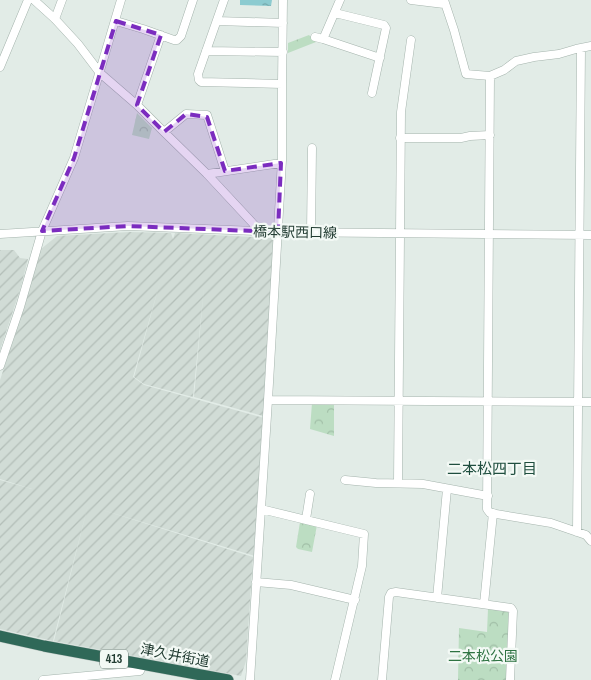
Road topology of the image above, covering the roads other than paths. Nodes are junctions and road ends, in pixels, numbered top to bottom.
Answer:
1 (28, 0) edge
2 (34, 0) edge
3 (62, 0) edge
4 (121, 0) edge
5 (193, 0) edge
6 (224, 0) edge
7 (276, 0) edge
8 (340, 0) edge
9 (411, 0) edge
10 (444, 2) edge
11 (283, 3) edge
12 (335, 13) junction
13 (55, 19) junction
14 (116, 21) junction
15 (217, 21) junction
16 (283, 22) junction
17 (161, 35) junction
18 (412, 40) dead end
19 (591, 46) edge
20 (581, 48) junction
21 (206, 51) junction
22 (283, 52) junction
23 (380, 58) junction
24 (0, 67) edge
25 (100, 72) junction
26 (490, 76) junction
27 (282, 84) junction
28 (372, 93) dead end
29 (138, 105) junction
30 (164, 132) junction
31 (490, 135) junction
32 (400, 138) junction
33 (312, 148) dead end
34 (281, 163) junction
35 (225, 171) junction
36 (208, 174) junction
37 (42, 231) junction
38 (260, 232) junction
39 (278, 232) junction
40 (311, 233) junction
41 (400, 233) junction
42 (0, 234) edge
43 (489, 234) junction
44 (580, 234) junction
45 (591, 235) edge
46 (0, 366) edge
47 (268, 400) junction
48 (399, 401) junction
49 (489, 401) junction
50 (578, 402) junction
51 (591, 402) edge
52 (345, 480) dead end
53 (398, 483) junction
54 (447, 489) junction
55 (310, 494) dead end
56 (488, 496) junction
57 (261, 510) junction
58 (493, 513) junction
59 (306, 520) junction
60 (577, 532) junction
61 (591, 541) edge
62 (256, 582) junction
63 (437, 598) junction
64 (355, 600) junction
65 (484, 604) junction
66 (0, 636) edge
67 (143, 664) junction
68 (66, 679) edge
69 (43, 680) edge
70 (228, 680) edge
71 (250, 680) edge
72 (335, 680) edge
73 (382, 680) edge
74 (510, 680) edge

1 - 24 street
2 - 13 street
3 - 13 street
4 - 14 street
5 - 17 street
6 - 15 street
7 - 11 street
8 - 12 street
9 - 10 street
10 - 26 street
11 - 16 street
12 - 23 street
12 - 23 street
13 - 25 street
14 - 17 street
14 - 25 street
15 - 16 street
15 - 21 street
16 - 22 street
17 - 29 street
18 - 32 street
19 - 20 street
20 - 26 street
20 - 44 street
21 - 22 street
21 - 27 street
22 - 27 street
23 - 28 street
25 - 29 street
25 - 37 street
26 - 31 street
27 - 34 street
29 - 30 street
30 - 35 street
30 - 36 street
31 - 32 street
31 - 43 street
32 - 41 street
33 - 40 street
34 - 35 street
34 - 39 street
35 - 36 street
36 - 38 street
37 - 38 street, 橋本駅西口線
37 - 42 street, 橋本駅西口線
37 - 46 street
38 - 39 street, 橋本駅西口線
39 - 40 street, 橋本駅西口線
39 - 47 street
40 - 41 street, 橋本駅西口線
41 - 43 street, 橋本駅西口線
41 - 48 street
43 - 44 street, 橋本駅西口線
43 - 49 street
44 - 45 street, 橋本駅西口線
44 - 50 street
47 - 48 street
47 - 57 street
48 - 49 street
48 - 53 street
49 - 50 street
49 - 56 street
50 - 51 street
50 - 60 street
52 - 53 street
53 - 54 street
54 - 56 street
54 - 63 street
55 - 59 street
56 - 58 street
57 - 59 street
57 - 62 street
58 - 60 street
58 - 65 street
59 - 64 street
60 - 61 street
62 - 64 street
62 - 71 street
63 - 65 street
63 - 73 street
64 - 72 street
65 - 74 street
66 - 67 highway, 津久井街道 / 413
67 - 68 street
67 - 70 highway, 津久井街道 / 413
68 - 69 street

